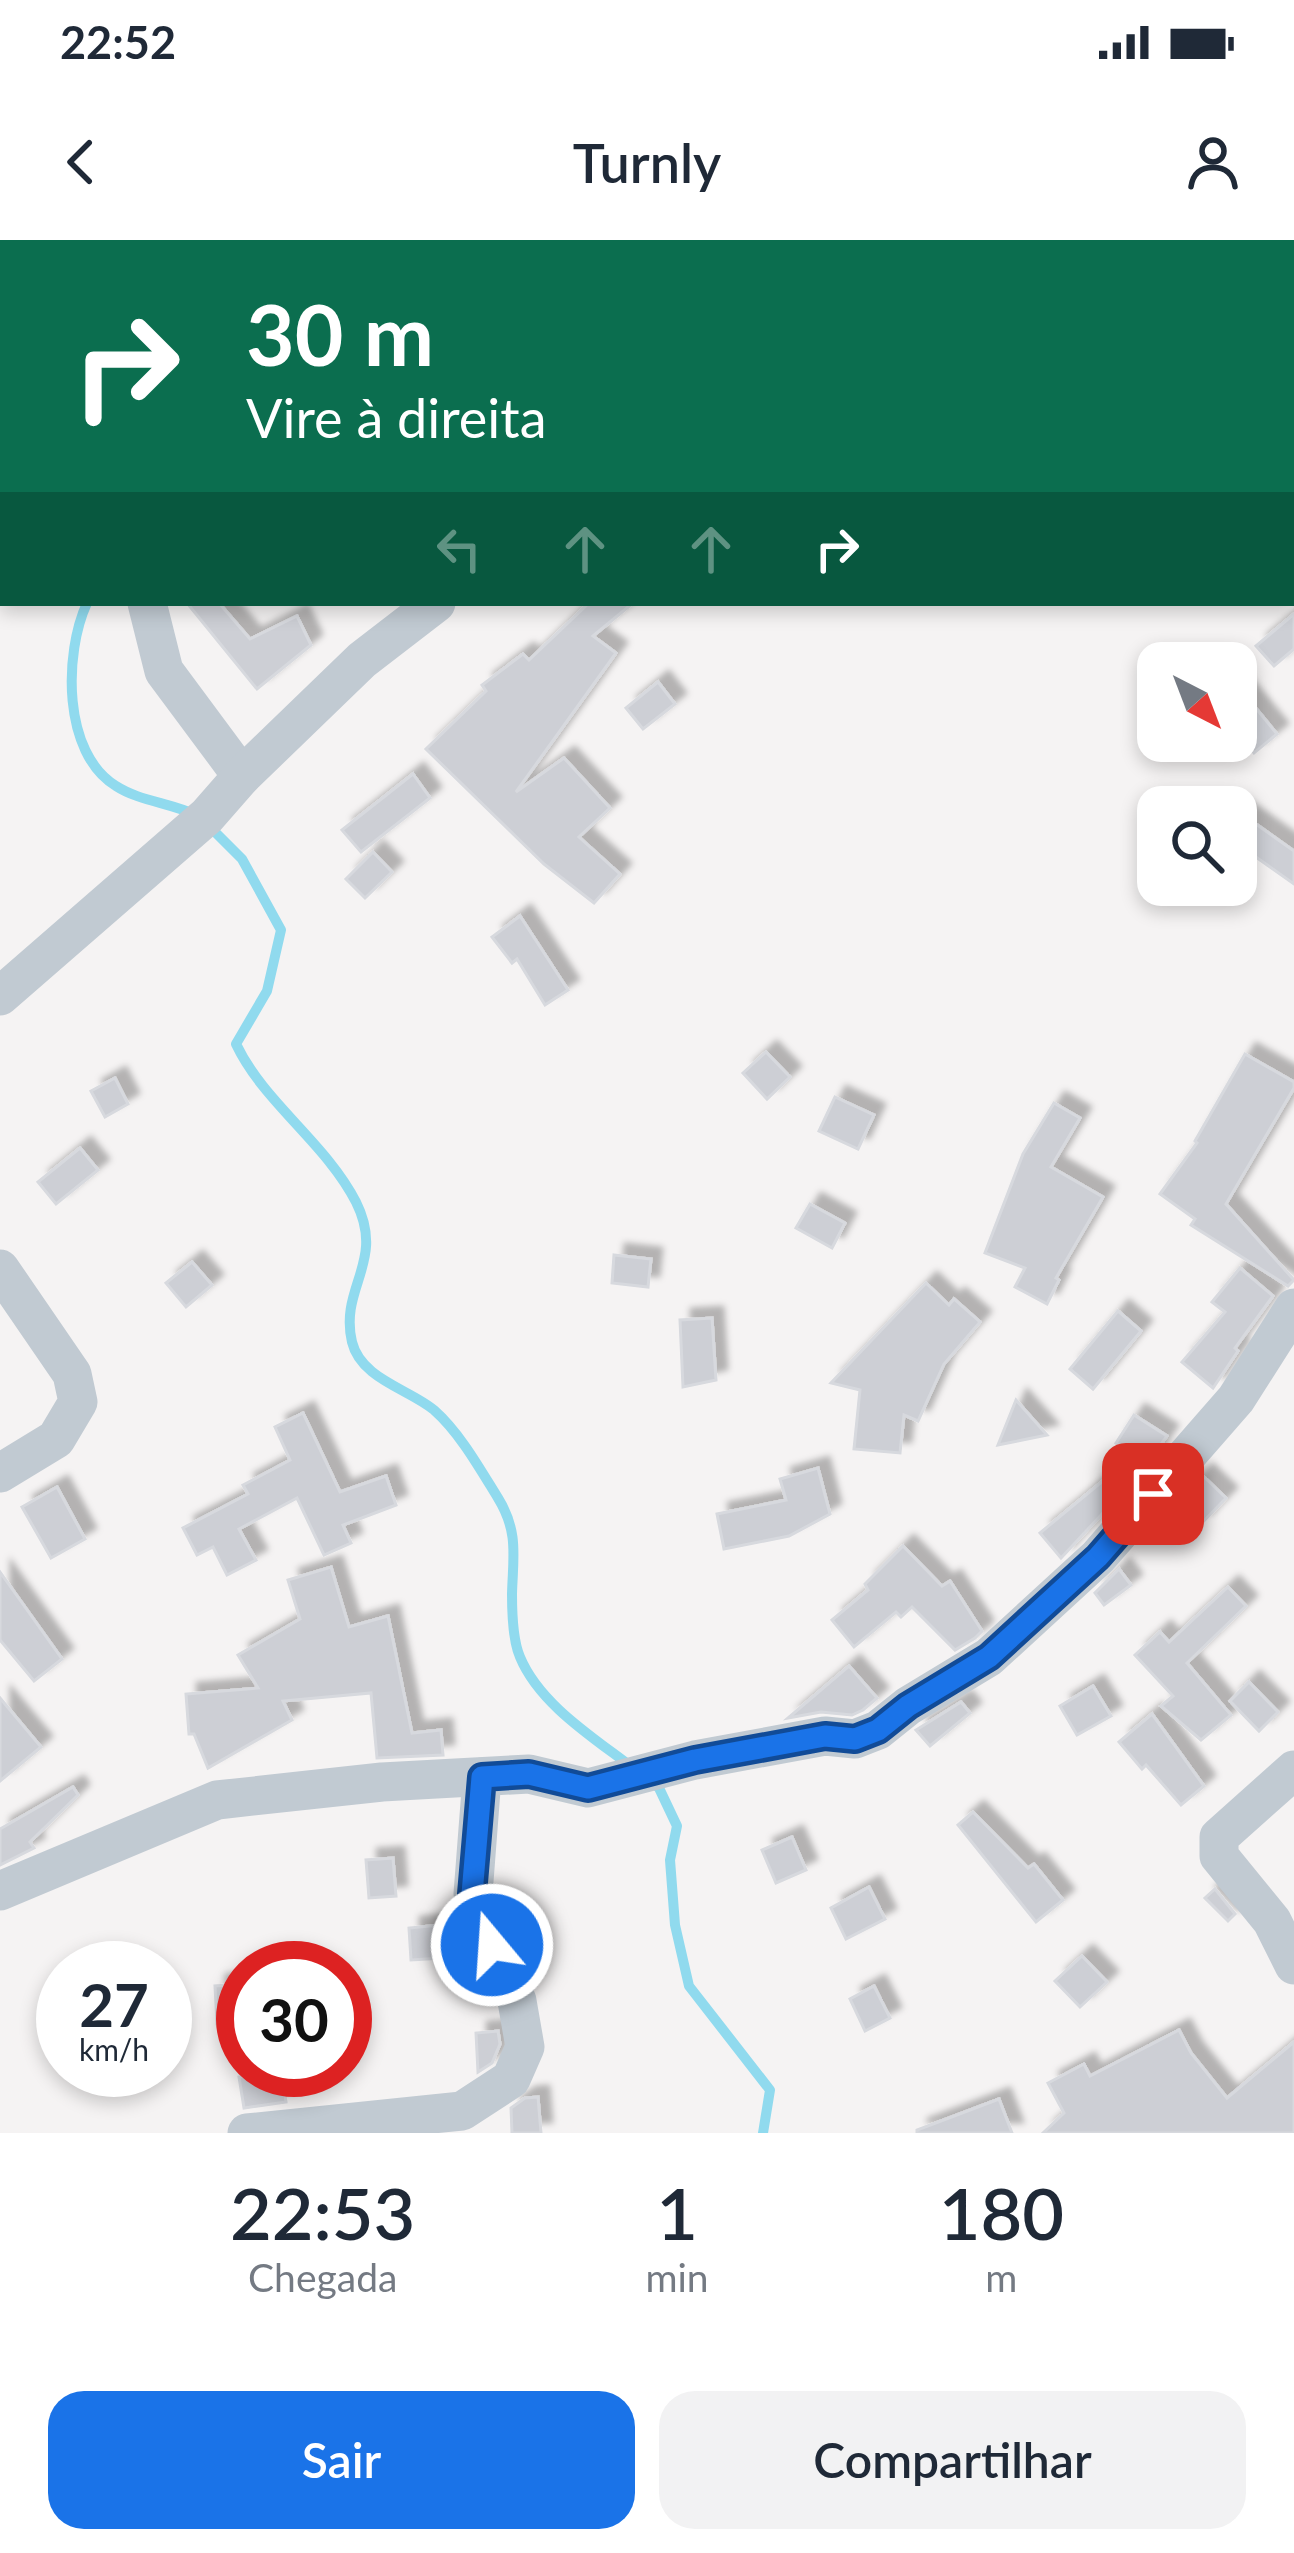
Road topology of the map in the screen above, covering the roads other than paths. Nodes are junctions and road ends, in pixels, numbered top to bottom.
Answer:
1 (148, 606) edge
2 (432, 606) edge
3 (242, 776) junction
4 (0, 996) edge
5 (0, 1269) edge
6 (1294, 1308) edge
7 (0, 1473) edge
8 (1294, 1770) edge
9 (482, 1777) junction
10 (0, 1891) edge
11 (1294, 1965) edge
12 (248, 2133) edge

1 - 3 street
2 - 3 street
3 - 4 street
5 - 7 street
6 - 9 street
8 - 11 street
9 - 10 street
9 - 12 street

